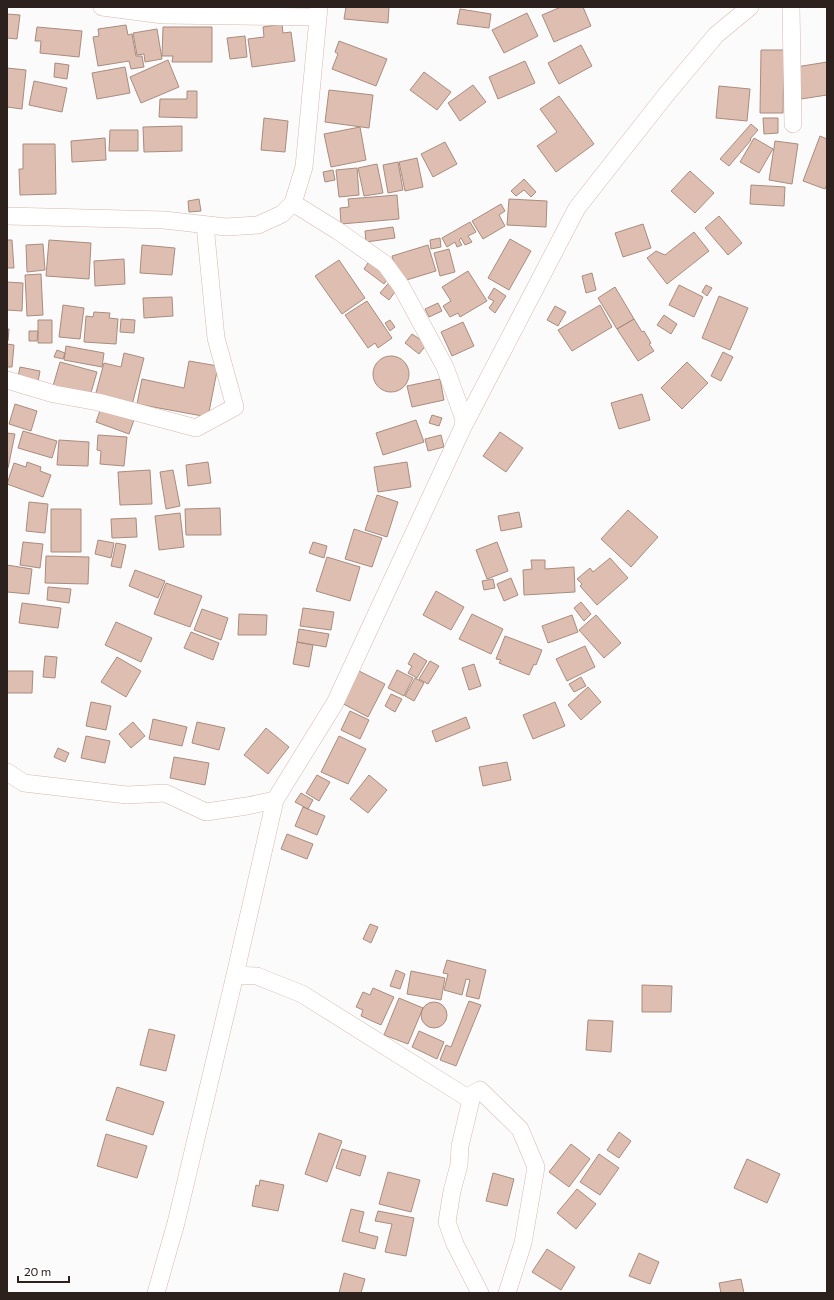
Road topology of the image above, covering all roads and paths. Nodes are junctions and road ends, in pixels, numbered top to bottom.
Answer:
1 (102, 7) edge
2 (750, 7) edge
3 (790, 7) edge
4 (318, 12) edge
5 (793, 124) dead end
6 (293, 203) junction
7 (7, 216) edge
8 (205, 225) junction
9 (7, 380) edge
10 (464, 427) junction
11 (7, 772) edge
12 (275, 800) junction
13 (235, 975) junction
14 (471, 1100) junction
15 (156, 1293) edge
16 (480, 1293) edge
17 (507, 1293) edge

1 - 4 street
2 - 10 street
3 - 5 street
4 - 6 street
6 - 8 street
6 - 10 street
7 - 8 street
8 - 9 street
10 - 12 street
11 - 12 street
12 - 13 street
13 - 14 street
13 - 15 street
14 - 16 street
14 - 17 street

